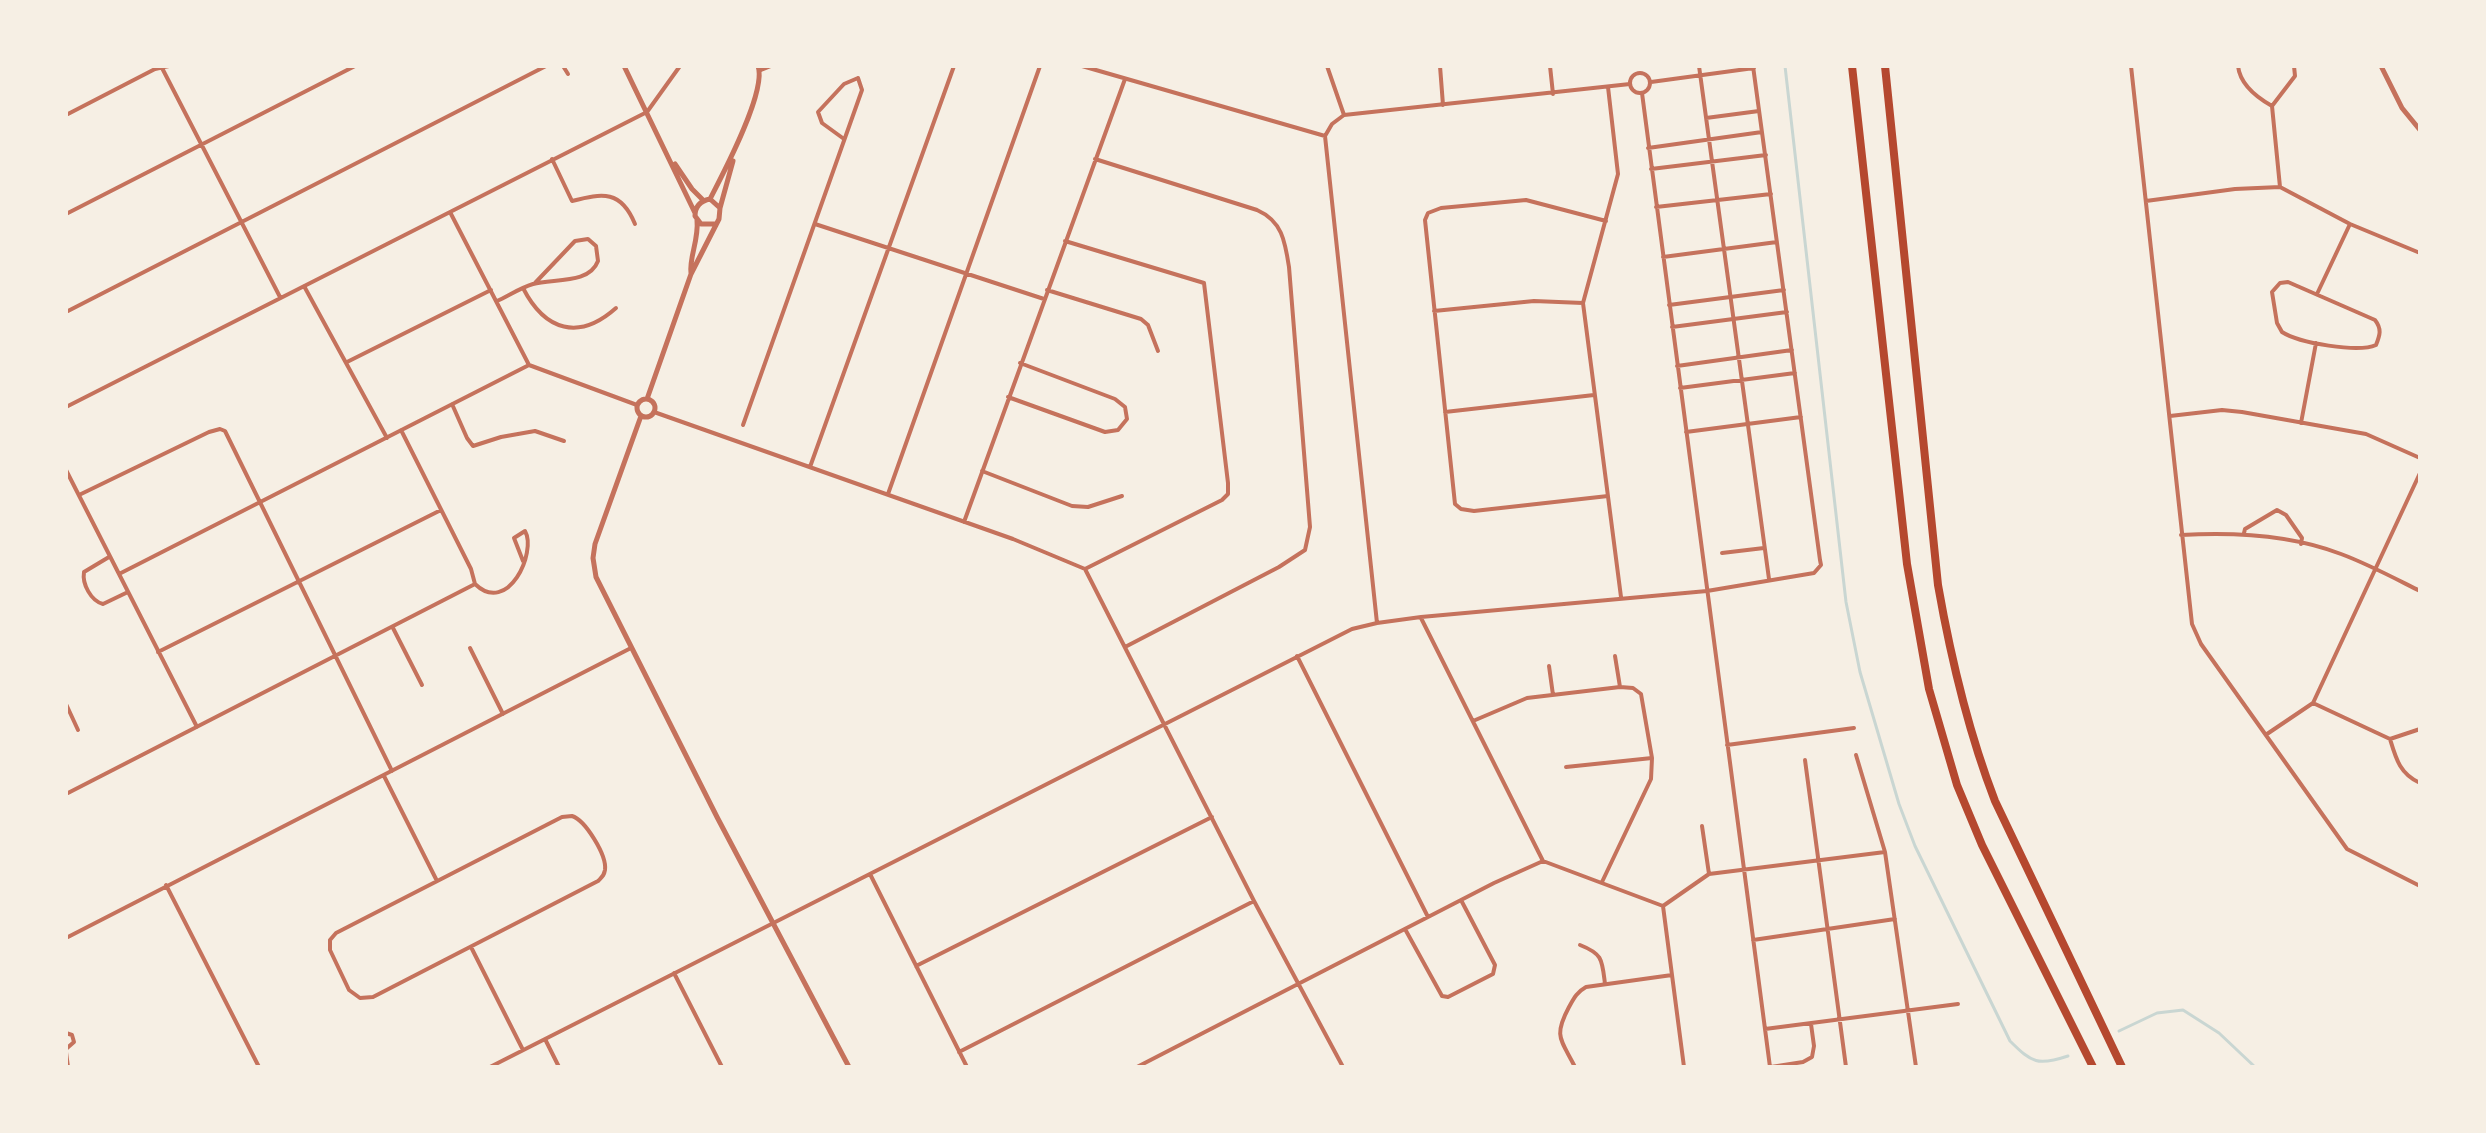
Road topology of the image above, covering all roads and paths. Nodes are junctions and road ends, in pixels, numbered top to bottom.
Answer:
1 (169, 66) edge
2 (355, 66) edge
3 (546, 66) edge
4 (563, 66) edge
5 (624, 66) edge
6 (680, 66) edge
7 (771, 66) edge
8 (954, 66) edge
9 (1040, 66) edge
10 (1082, 66) edge
11 (1327, 66) edge
12 (1440, 66) edge
13 (1550, 66) edge
14 (1699, 66) edge
15 (1852, 66) edge
16 (1885, 66) edge
17 (2131, 66) edge
18 (2238, 66) edge
19 (2294, 66) edge
20 (2381, 66) edge
21 (162, 67) edge
22 (1754, 67) edge
23 (760, 68) edge
24 (1639, 69) edge
25 (568, 74) dead end
26 (1700, 75) junction
27 (1125, 79) junction
28 (1651, 82) junction
29 (1630, 84) junction
30 (1608, 87) junction
31 (1642, 93) junction
32 (1553, 94) junction
33 (1443, 105) junction
34 (2272, 106) junction
35 (1759, 111) junction
36 (647, 112) junction
37 (66, 115) edge
38 (1344, 115) junction
39 (1706, 118) junction
40 (2420, 130) edge
41 (1762, 132) junction
42 (1325, 136) junction
43 (844, 139) junction
44 (1709, 139) junction
45 (202, 145) junction
46 (1648, 148) junction
47 (1766, 155) junction
48 (670, 156) junction
49 (733, 156) junction
50 (552, 159) junction
51 (1095, 159) junction
52 (1712, 162) junction
53 (1651, 169) junction
54 (2280, 187) junction
55 (1771, 194) junction
56 (707, 200) junction
57 (1717, 200) junction
58 (2146, 201) junction
59 (1656, 207) junction
60 (720, 208) junction
61 (450, 212) junction
62 (66, 214) edge
63 (696, 216) junction
64 (1606, 221) junction
65 (242, 222) junction
66 (635, 224) dead end
67 (715, 224) junction
68 (815, 224) junction
69 (2350, 224) junction
70 (1065, 241) junction
71 (1777, 242) junction
72 (888, 248) junction
73 (1724, 249) junction
74 (2420, 253) edge
75 (1663, 257) junction
76 (691, 274) junction
77 (967, 274) junction
78 (535, 283) junction
79 (304, 286) junction
80 (523, 288) junction
81 (491, 290) junction
82 (1047, 290) junction
83 (1784, 290) junction
84 (2317, 294) junction
85 (280, 297) junction
86 (1730, 297) junction
87 (1044, 299) junction
88 (497, 301) junction
89 (1583, 303) junction
90 (1669, 305) junction
91 (616, 308) dead end
92 (1434, 311) junction
93 (66, 312) edge
94 (1787, 312) junction
95 (1733, 319) junction
96 (1672, 327) junction
97 (2316, 343) junction
98 (1792, 350) junction
99 (1158, 351) dead end
100 (1739, 358) junction
101 (347, 362) junction
102 (1020, 363) junction
103 (529, 365) junction
104 (1677, 366) junction
105 (1795, 373) junction
106 (1742, 380) junction
107 (1680, 388) junction
108 (1594, 395) junction
109 (1008, 397) junction
110 (647, 399) junction
111 (452, 404) junction
112 (637, 405) junction
113 (66, 407) edge
114 (654, 412) junction
115 (1445, 412) junction
116 (641, 416) junction
117 (2169, 416) junction
118 (1801, 417) junction
119 (2301, 423) junction
120 (1748, 424) junction
121 (743, 425) dead end
122 (401, 430) junction
123 (1686, 432) junction
124 (387, 438) junction
125 (564, 441) dead end
126 (2420, 458) edge
127 (810, 467) junction
128 (66, 470) edge
129 (982, 471) junction
130 (2420, 473) edge
131 (888, 494) junction
132 (79, 495) junction
133 (1122, 496) dead end
134 (1608, 496) junction
135 (261, 502) junction
136 (441, 510) junction
137 (964, 522) junction
138 (2244, 533) junction
139 (2181, 535) junction
140 (2301, 544) junction
141 (1764, 548) junction
142 (1722, 553) dead end
143 (110, 556) junction
144 (523, 561) junction
145 (1085, 569) junction
146 (2376, 569) junction
147 (119, 574) junction
148 (1769, 579) junction
149 (300, 581) junction
150 (475, 584) junction
151 (1707, 591) junction
152 (2420, 591) edge
153 (128, 592) junction
154 (1621, 597) junction
155 (1421, 617) junction
156 (1377, 623) junction
157 (393, 628) junction
158 (1125, 647) junction
159 (470, 648) dead end
160 (631, 648) junction
161 (158, 652) junction
162 (1297, 656) junction
163 (1615, 656) dead end
164 (336, 657) junction
165 (1549, 666) dead end
166 (422, 685) dead end
167 (1620, 687) junction
168 (1553, 695) junction
169 (2313, 703) junction
170 (66, 704) edge
171 (503, 714) junction
172 (1473, 721) junction
173 (1164, 724) junction
174 (197, 727) junction
175 (1854, 728) dead end
176 (2420, 729) edge
177 (78, 730) dead end
178 (2267, 734) junction
179 (2390, 739) junction
180 (1727, 745) junction
181 (1856, 755) dead end
182 (1652, 758) junction
183 (1805, 760) dead end
184 (1566, 767) dead end
185 (392, 771) junction
186 (384, 775) junction
187 (2420, 783) edge
188 (66, 794) edge
189 (1212, 817) junction
190 (1702, 826) dead end
191 (1885, 852) junction
192 (1543, 861) junction
193 (1818, 861) junction
194 (1744, 869) junction
195 (870, 874) junction
196 (1709, 874) junction
197 (437, 881) junction
198 (1602, 882) junction
199 (166, 885) junction
200 (2420, 886) edge
201 (1461, 900) junction
202 (1254, 901) junction
203 (1663, 906) junction
204 (1428, 917) junction
205 (1895, 919) junction
206 (773, 923) junction
207 (1405, 929) junction
208 (1827, 930) junction
209 (66, 938) edge
210 (1753, 940) junction
211 (1580, 945) dead end
212 (471, 947) junction
213 (916, 966) junction
214 (674, 973) junction
215 (1672, 975) junction
216 (1605, 984) junction
217 (1297, 985) junction
218 (1958, 1004) dead end
219 (1908, 1011) junction
220 (1840, 1020) junction
221 (1811, 1024) junction
222 (1765, 1029) junction
223 (66, 1033) edge
224 (545, 1039) junction
225 (66, 1050) edge
226 (523, 1050) junction
227 (959, 1052) junction
228 (2120, 1062) edge
229 (68, 1067) edge
230 (259, 1067) edge
231 (490, 1067) edge
232 (559, 1067) edge
233 (721, 1067) edge
234 (849, 1067) edge
235 (967, 1067) edge
236 (1137, 1067) edge
237 (1343, 1067) edge
238 (1575, 1067) edge
239 (1684, 1067) edge
240 (1770, 1067) edge
241 (1846, 1067) edge
242 (1916, 1067) edge
243 (2093, 1067) edge

1 - 21 street
2 - 45 street
3 - 65 street
4 - 25 street
5 - 36 street
6 - 36 street
7 - 23 street
8 - 72 street
9 - 77 street
10 - 27 street
11 - 38 street
12 - 33 street
13 - 32 street
14 - 26 street
15 - 243 highway
16 - 228 highway
17 - 58 street
18 - 34 street
19 - 34 street
20 - 40 street
21 - 37 street
21 - 45 street
22 - 26 street
22 - 35 street
23 - 49 street
24 - 28 street
24 - 29 street
26 - 28 street
26 - 39 street
27 - 42 street
27 - 51 street
28 - 31 street
29 - 30 street
29 - 31 street
30 - 32 street
30 - 64 street
31 - 46 street
32 - 33 street
33 - 38 street
34 - 54 street
35 - 39 street
35 - 41 street
36 - 48 street
36 - 50 street
38 - 42 street
39 - 44 street
41 - 44 street
41 - 47 street
42 - 156 street
43 - 43 street
43 - 68 street
44 - 46 street
44 - 52 street
45 - 62 street
45 - 65 street
46 - 53 street
47 - 52 street
47 - 55 street
48 - 56 street
48 - 63 street
49 - 56 street
49 - 60 street
50 - 61 street
50 - 66 street
51 - 70 street
51 - 158 street
52 - 53 street
52 - 57 street
53 - 59 street
54 - 58 street
54 - 69 street
55 - 57 street
55 - 71 street
56 - 60 street
56 - 63 street
57 - 59 street
57 - 73 street
58 - 117 street
59 - 75 street
60 - 67 street
61 - 79 street
61 - 81 street
63 - 67 street
63 - 76 street
64 - 89 street
64 - 92 street
65 - 85 street
65 - 93 street
67 - 76 street
68 - 72 street
68 - 121 street
69 - 74 street
69 - 84 street
70 - 82 street
70 - 145 street
71 - 73 street
71 - 83 street
72 - 77 street
72 - 127 street
73 - 75 street
73 - 86 street
75 - 90 street
76 - 110 street
77 - 87 street
77 - 131 street
78 - 78 street
78 - 80 street
79 - 85 street
79 - 101 street
80 - 88 street
80 - 91 street
81 - 88 street
81 - 101 street
82 - 87 street
82 - 99 street
83 - 86 street
83 - 94 street
84 - 97 street
84 - 97 street
85 - 113 street
86 - 90 street
86 - 95 street
87 - 102 street
88 - 103 street
89 - 92 street
89 - 108 street
90 - 96 street
92 - 115 street
94 - 95 street
94 - 98 street
95 - 96 street
95 - 100 street
96 - 104 street
97 - 119 street
98 - 100 street
98 - 105 street
100 - 104 street
100 - 106 street
101 - 124 street
102 - 109 street
102 - 109 street
103 - 111 street
103 - 112 street
104 - 107 street
105 - 106 street
105 - 118 street
106 - 107 street
106 - 120 street
107 - 123 street
108 - 115 street
108 - 134 street
109 - 129 street
110 - 112 street
110 - 114 street
111 - 122 street
111 - 125 street
112 - 116 street
114 - 116 street
114 - 127 street
115 - 134 street
116 - 160 street
117 - 119 street
117 - 139 street
118 - 120 street
118 - 148 street
119 - 126 street
120 - 123 street
120 - 141 street
122 - 124 street
122 - 136 street
123 - 151 street
124 - 135 street
127 - 131 street
128 - 132 street
129 - 133 street
129 - 137 street
130 - 146 street
131 - 137 street
132 - 135 street
132 - 143 street
134 - 154 street
135 - 147 street
135 - 149 street
136 - 149 street
136 - 150 street
137 - 145 street
138 - 139 street
138 - 140 street
138 - 140 street
139 - 178 street
140 - 146 street
141 - 142 street
141 - 148 street
143 - 147 street
143 - 153 street
144 - 144 street
144 - 150 street
145 - 158 street
146 - 152 street
146 - 169 street
147 - 153 street
148 - 151 street
149 - 161 street
149 - 164 street
150 - 157 street
151 - 154 street
151 - 180 street
153 - 161 street
154 - 155 street
155 - 156 street
155 - 172 street
156 - 162 street
157 - 164 street
157 - 166 street
158 - 173 street
159 - 171 street
160 - 171 street
160 - 206 street
161 - 174 street
162 - 173 street
162 - 204 street
163 - 167 street
164 - 174 street
164 - 185 street
165 - 168 street
167 - 168 street
167 - 182 street
168 - 172 street
169 - 178 street
169 - 179 street
170 - 177 street
171 - 185 street
172 - 192 street
173 - 189 street
173 - 195 street
174 - 188 street
175 - 180 street
176 - 179 street
178 - 200 street
179 - 187 street
180 - 194 street
181 - 191 street
182 - 184 street
182 - 198 street
183 - 193 street
185 - 186 street
186 - 197 street
186 - 199 street
189 - 202 street
189 - 213 street
190 - 196 street
191 - 193 street
191 - 205 street
192 - 198 street
192 - 201 street
193 - 194 street
193 - 208 street
194 - 196 street
194 - 210 street
195 - 206 street
195 - 213 street
196 - 203 street
197 - 212 street
197 - 212 street
198 - 203 street
199 - 209 street
199 - 230 street
201 - 204 street
201 - 207 street
202 - 217 street
202 - 227 street
203 - 215 street
204 - 207 street
205 - 208 street
205 - 219 street
206 - 214 street
206 - 234 street
207 - 217 street
208 - 210 street
208 - 220 street
210 - 222 street
211 - 216 street
212 - 226 street
213 - 227 street
214 - 224 street
214 - 233 street
215 - 216 street
215 - 239 street
216 - 238 street
217 - 236 street
217 - 237 street
218 - 219 street
219 - 220 street
219 - 242 street
220 - 221 street
220 - 241 street
221 - 222 street
221 - 240 street
222 - 240 street
223 - 225 street
224 - 226 street
224 - 232 street
225 - 229 street
226 - 231 street
227 - 235 street

